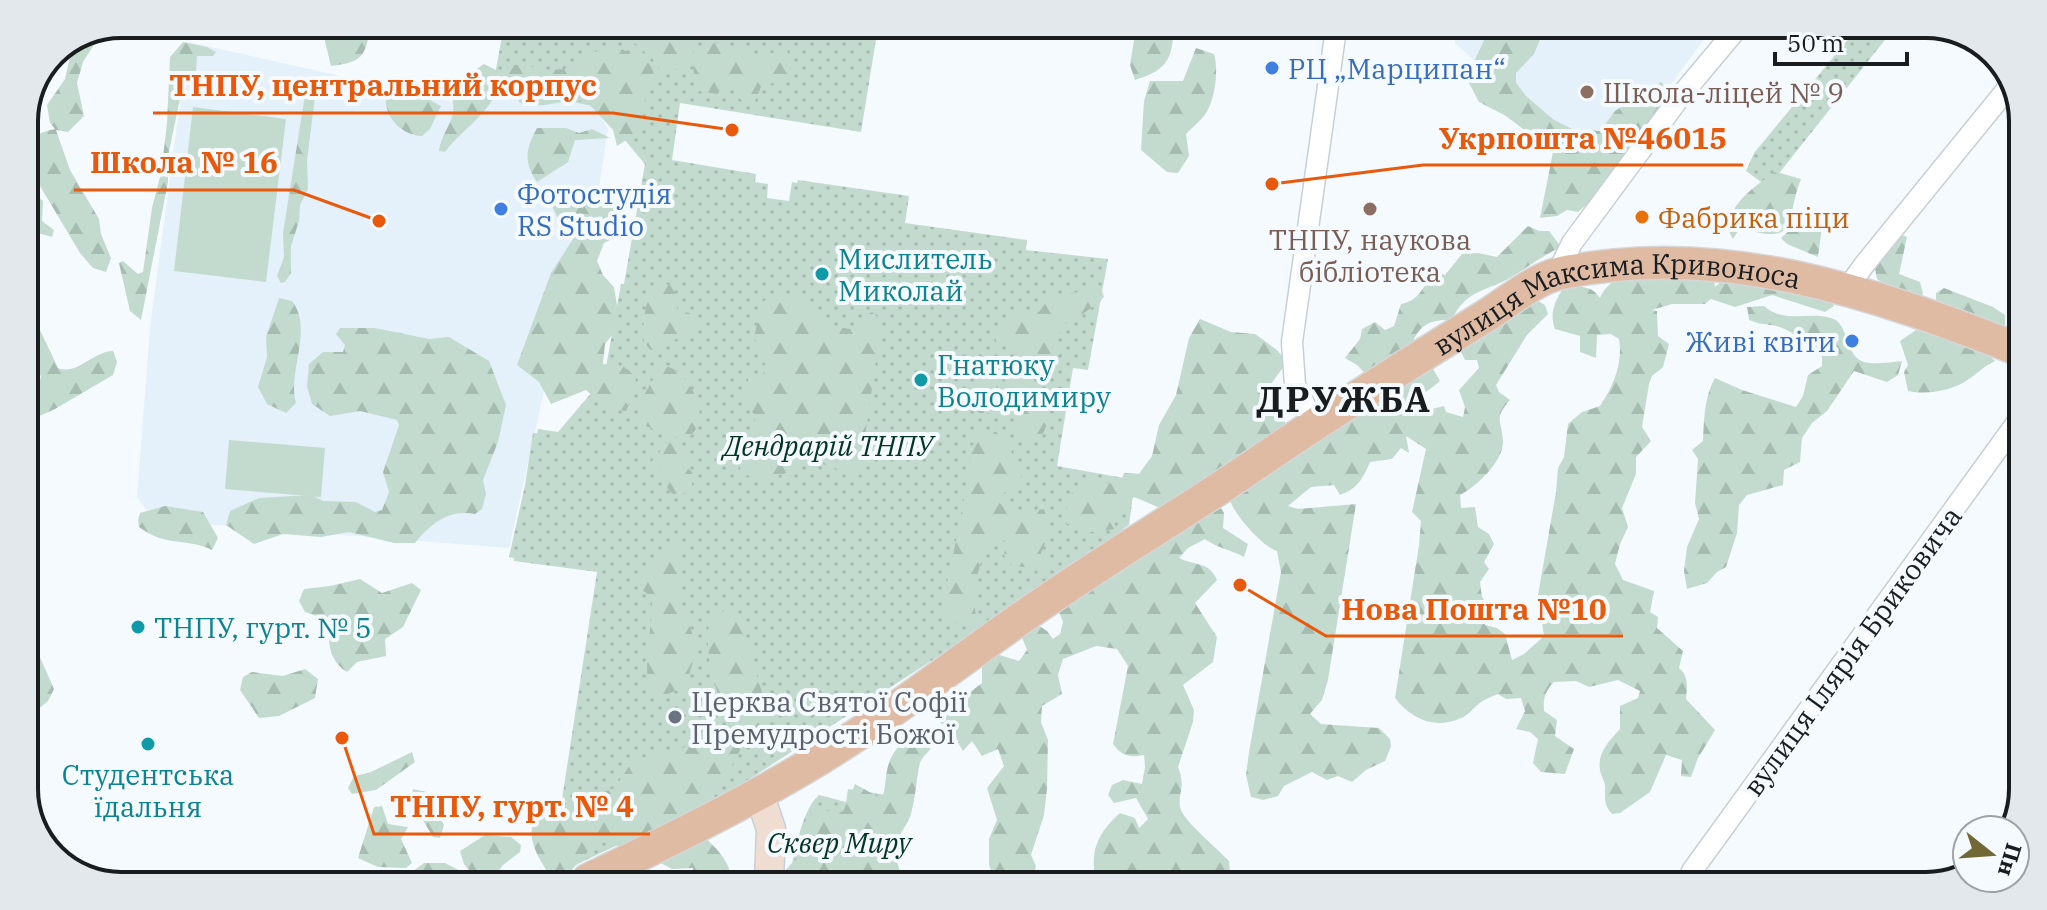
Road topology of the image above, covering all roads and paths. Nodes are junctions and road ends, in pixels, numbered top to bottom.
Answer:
1 (1335, 38) edge
2 (1729, 38) edge
3 (2004, 93) edge
4 (1557, 274) junction
5 (1852, 291) junction
6 (2009, 346) edge
7 (1314, 424) junction
8 (2009, 433) edge
9 (759, 793) junction
10 (604, 872) edge
11 (769, 872) edge
12 (1692, 872) edge

1 - 7 street
2 - 4 street
3 - 5 street
4 - 5 main road, вулиця Максима Кривоноса
4 - 7 main road, вулиця Максима Кривоноса
5 - 6 main road, вулиця Максима Кривоноса
7 - 9 main road, вулиця Максима Кривоноса
8 - 12 street, вулиця Ілярія Бриковича
9 - 10 main road, вулиця Максима Кривоноса
9 - 11 main road

